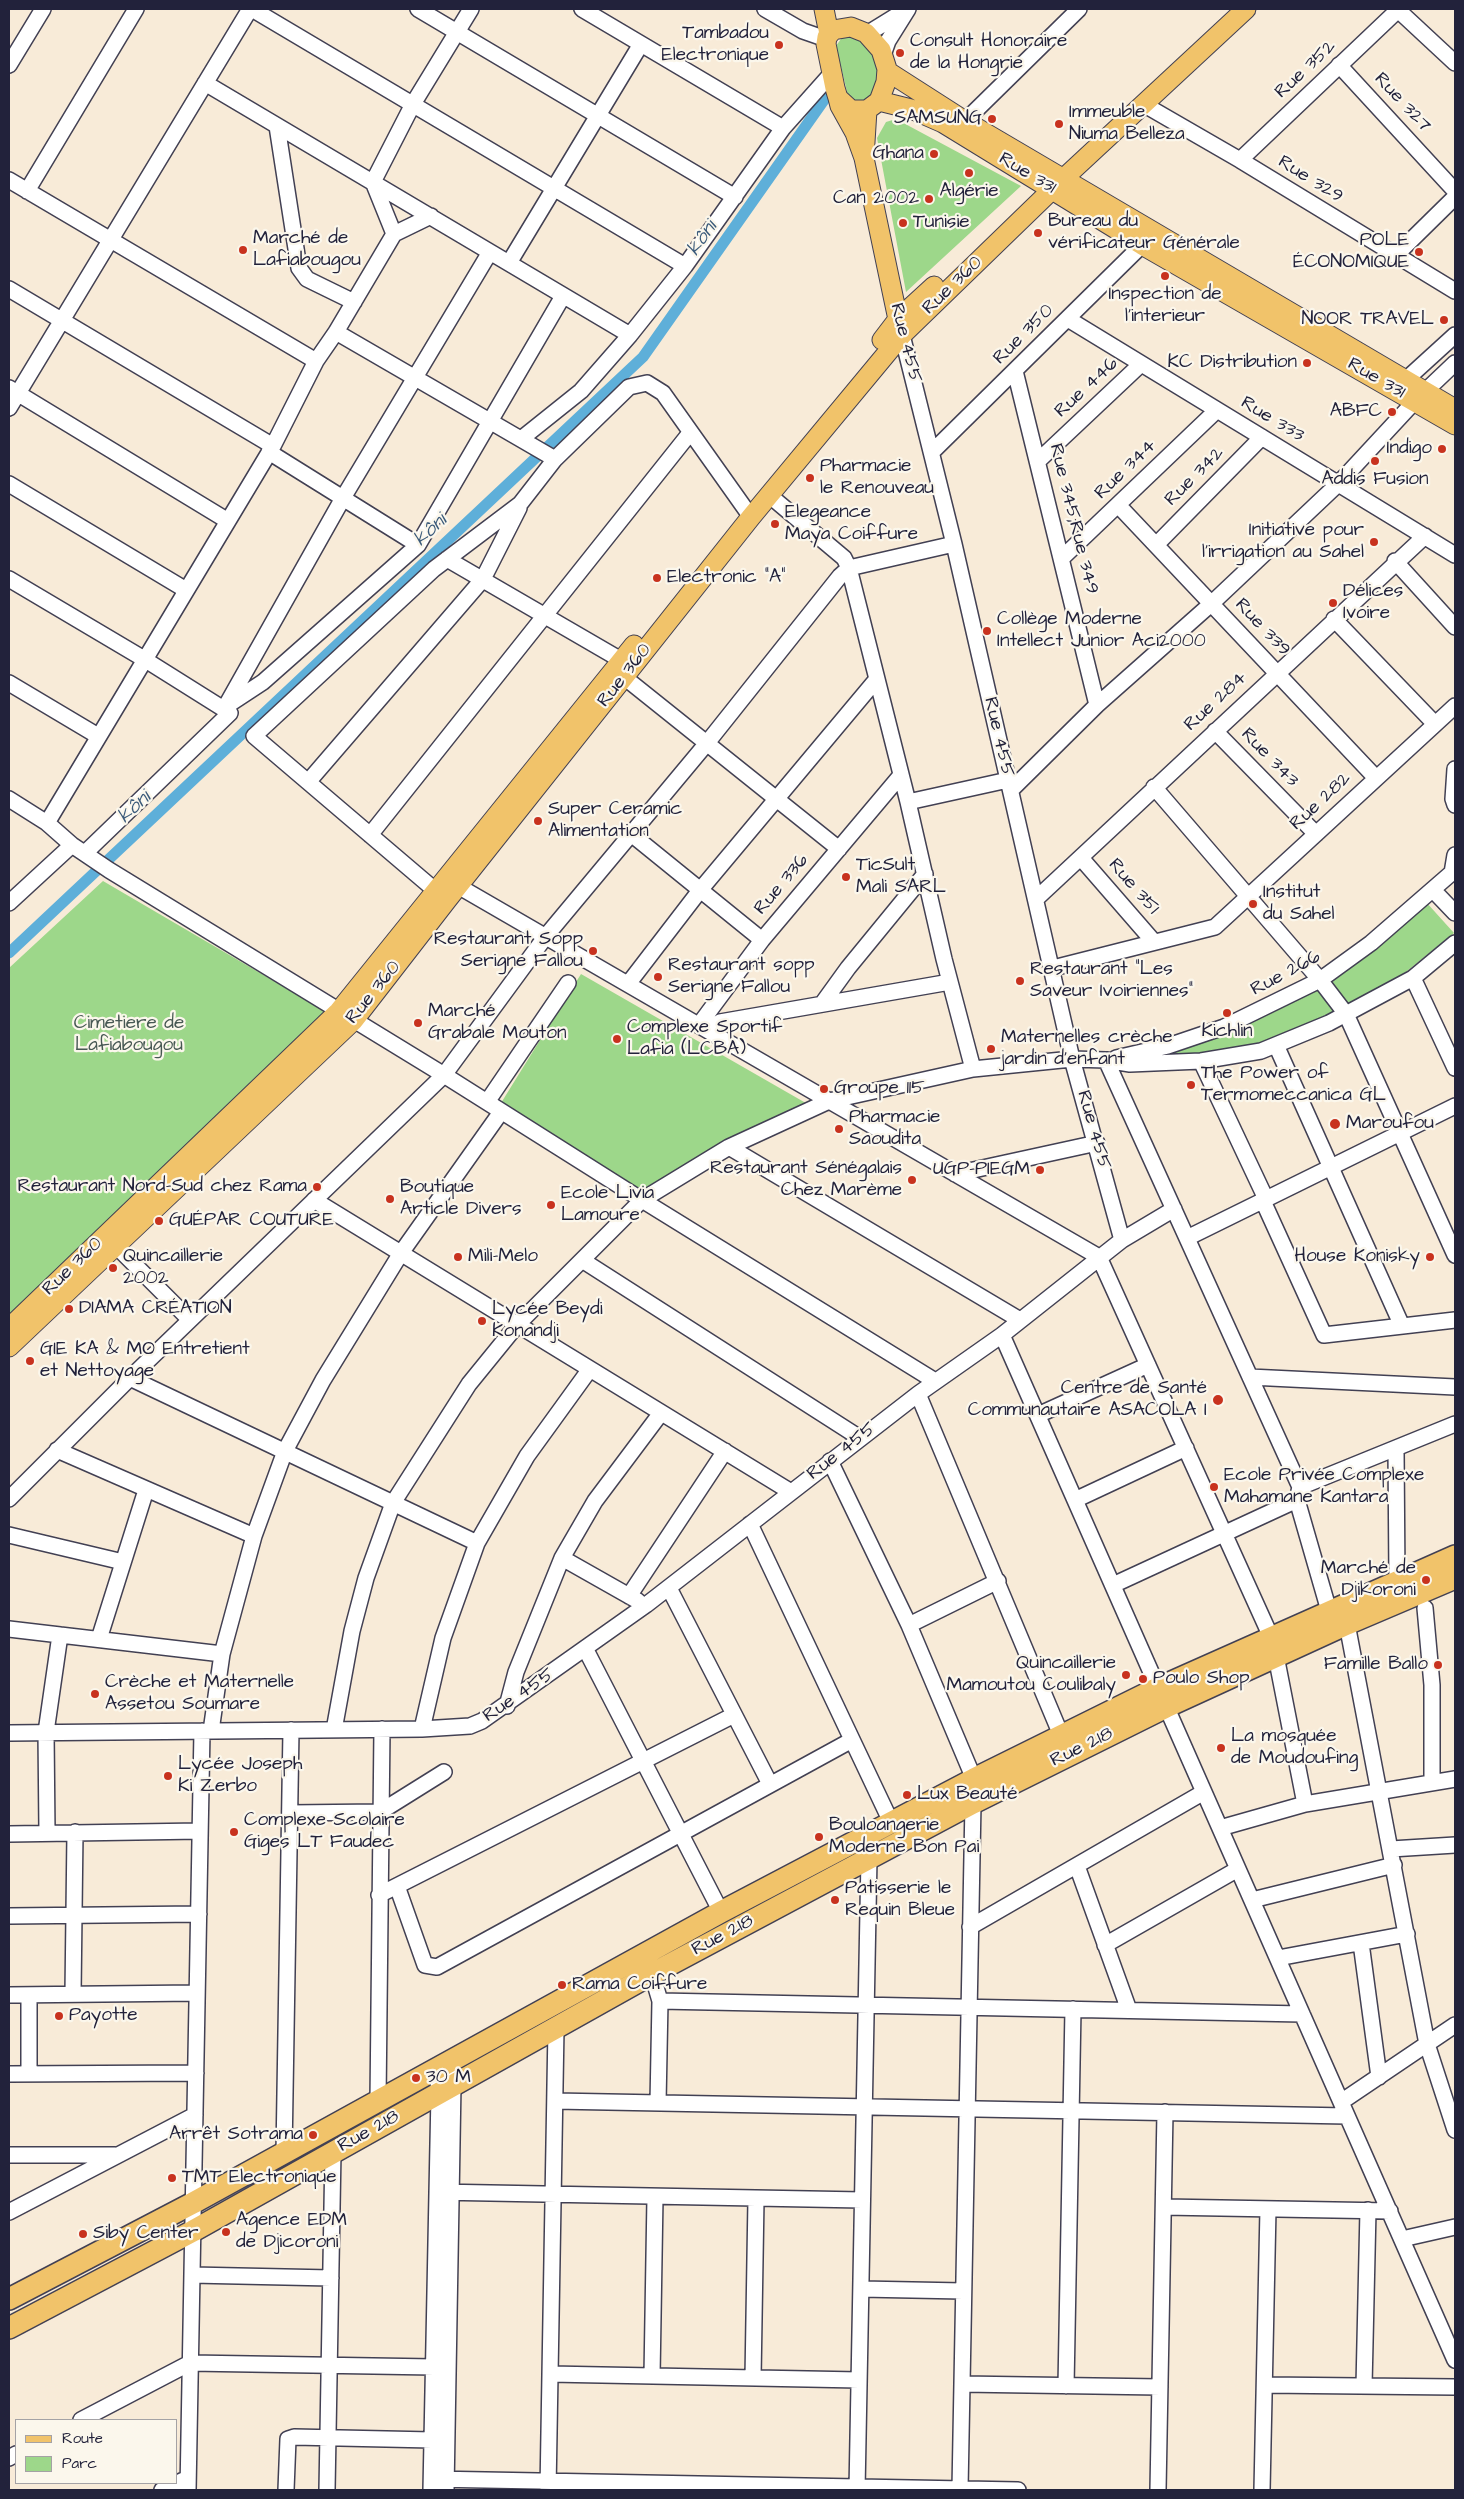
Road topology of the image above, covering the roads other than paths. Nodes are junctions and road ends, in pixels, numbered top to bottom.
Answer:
1 (43, 9) edge
2 (136, 9) edge
3 (251, 9) edge
4 (418, 9) edge
5 (470, 9) edge
6 (582, 9) edge
7 (765, 9) edge
8 (824, 9) edge
9 (832, 9) edge
10 (907, 9) edge
11 (1078, 9) edge
12 (1230, 9) edge
13 (1246, 9) edge
14 (1399, 9) edge
15 (848, 27) junction
16 (803, 31) junction
17 (457, 32) junction
18 (867, 34) junction
19 (828, 36) junction
20 (641, 44) junction
21 (885, 63) junction
22 (1455, 63) edge
23 (9, 65) edge
24 (1339, 65) junction
25 (830, 66) junction
26 (205, 83) junction
27 (838, 98) junction
28 (413, 104) junction
29 (1143, 104) junction
30 (873, 106) junction
31 (598, 116) junction
32 (964, 121) junction
33 (277, 126) junction
34 (783, 128) junction
35 (864, 158) junction
36 (1240, 160) junction
37 (9, 180) edge
38 (1053, 181) junction
39 (373, 182) junction
40 (554, 188) junction
41 (27, 191) junction
42 (1455, 191) edge
43 (735, 197) junction
44 (1455, 197) edge
45 (431, 216) junction
46 (394, 234) junction
47 (110, 240) junction
48 (1142, 244) junction
49 (490, 252) junction
50 (1396, 256) junction
51 (509, 263) junction
52 (685, 266) junction
53 (9, 289) edge
54 (1455, 291) edge
55 (563, 296) junction
56 (354, 302) junction
57 (62, 320) junction
58 (1068, 320) junction
59 (900, 327) junction
60 (336, 332) junction
61 (630, 335) junction
62 (1455, 335) edge
63 (316, 361) junction
64 (1141, 364) junction
65 (1455, 364) edge
66 (1015, 371) junction
67 (414, 378) junction
68 (1400, 385) junction
69 (13, 390) edge
70 (1421, 397) junction
71 (9, 408) edge
72 (1455, 408) edge
73 (1217, 410) junction
74 (490, 421) junction
75 (1455, 424) edge
76 (690, 433) junction
77 (1262, 437) junction
78 (521, 439) junction
79 (271, 449) junction
80 (932, 452) junction
81 (548, 455) junction
82 (1038, 461) junction
83 (9, 484) edge
84 (1338, 484) junction
85 (769, 495) junction
86 (342, 498) junction
87 (520, 504) junction
88 (1118, 505) junction
89 (748, 514) junction
90 (228, 521) junction
91 (1425, 536) junction
92 (954, 544) junction
93 (418, 545) junction
94 (1156, 545) junction
95 (1455, 554) edge
96 (1062, 558) junction
97 (447, 559) junction
98 (1395, 561) junction
99 (849, 568) junction
100 (9, 579) edge
101 (483, 579) junction
102 (186, 590) junction
103 (1211, 604) junction
104 (544, 616) junction
105 (1334, 618) junction
106 (1455, 627) edge
107 (144, 659) junction
108 (623, 669) junction
109 (1277, 673) junction
110 (876, 680) junction
111 (9, 683) edge
112 (1097, 705) junction
113 (1455, 706) edge
114 (225, 707) junction
115 (1435, 724) junction
116 (1215, 731) junction
117 (98, 736) junction
118 (707, 743) junction
119 (1455, 770) edge
120 (900, 775) junction
121 (1376, 778) junction
122 (308, 782) junction
123 (1010, 785) junction
124 (1154, 787) junction
125 (9, 799) edge
126 (777, 799) junction
127 (908, 802) junction
128 (1455, 805) edge
129 (46, 822) junction
130 (630, 833) junction
131 (1316, 834) junction
132 (370, 835) junction
133 (72, 845) junction
134 (839, 848) junction
135 (1455, 855) edge
136 (1082, 858) junction
137 (97, 861) junction
138 (1453, 872) edge
139 (925, 874) junction
140 (701, 889) junction
141 (1433, 890) junction
142 (447, 892) junction
143 (1248, 896) junction
144 (1036, 899) junction
145 (9, 903) edge
146 (1455, 913) edge
147 (546, 936) junction
148 (762, 940) junction
149 (1154, 942) junction
150 (1455, 945) edge
151 (1053, 968) junction
152 (1413, 978) junction
153 (1320, 980) junction
154 (950, 982) junction
155 (568, 983) dead end
156 (628, 984) junction
157 (822, 1004) junction
158 (1346, 1014) junction
159 (347, 1016) junction
160 (704, 1028) junction
161 (1276, 1044) junction
162 (1072, 1059) junction
163 (1106, 1060) junction
164 (1201, 1061) junction
165 (1455, 1068) edge
166 (973, 1069) junction
167 (444, 1075) junction
168 (829, 1101) junction
169 (487, 1102) junction
170 (1455, 1106) edge
171 (501, 1112) junction
172 (1400, 1133) junction
173 (1097, 1143) junction
174 (728, 1147) junction
175 (1331, 1167) junction
176 (955, 1174) junction
177 (314, 1200) junction
178 (642, 1200) junction
179 (1265, 1200) junction
180 (1174, 1209) junction
181 (1187, 1238) junction
182 (1122, 1240) junction
183 (115, 1245) junction
184 (401, 1254) junction
185 (1455, 1255) edge
186 (1099, 1257) junction
187 (582, 1260) junction
188 (190, 1320) junction
189 (1020, 1320) junction
190 (1455, 1320) edge
191 (517, 1325) junction
192 (1402, 1326) junction
193 (9, 1328) edge
194 (1002, 1335) junction
195 (9, 1347) edge
196 (1148, 1365) junction
197 (590, 1369) junction
198 (1250, 1377) junction
199 (130, 1378) junction
200 (935, 1381) junction
201 (1455, 1387) edge
202 (918, 1394) junction
203 (661, 1413) junction
204 (1038, 1416) junction
205 (1455, 1424) edge
206 (860, 1438) junction
207 (1186, 1448) junction
208 (1396, 1449) junction
209 (57, 1450) junction
210 (285, 1451) junction
211 (725, 1451) junction
212 (830, 1461) junction
213 (14, 1482) edge
214 (146, 1490) junction
215 (791, 1492) junction
216 (1299, 1493) junction
217 (9, 1499) edge
218 (1075, 1500) junction
219 (393, 1503) junction
220 (750, 1524) junction
221 (1225, 1533) junction
222 (9, 1535) edge
223 (254, 1536) junction
224 (478, 1543) junction
225 (1455, 1556) edge
226 (562, 1558) junction
227 (123, 1562) junction
228 (1455, 1578) edge
229 (998, 1581) junction
230 (1397, 1581) junction
231 (1113, 1585) junction
232 (669, 1588) junction
233 (629, 1596) junction
234 (646, 1605) junction
235 (1425, 1608) dead end
236 (1329, 1611) junction
237 (1347, 1624) junction
238 (910, 1625) junction
239 (9, 1629) edge
240 (60, 1635) junction
241 (99, 1639) junction
242 (1274, 1647) junction
243 (586, 1650) junction
244 (222, 1654) junction
245 (1158, 1688) junction
246 (506, 1706) junction
247 (1166, 1707) junction
248 (734, 1714) junction
249 (382, 1729) junction
250 (422, 1729) junction
251 (291, 1730) junction
252 (334, 1730) junction
253 (206, 1731) junction
254 (46, 1732) junction
255 (9, 1733) edge
256 (1061, 1735) junction
257 (852, 1740) junction
258 (643, 1761) junction
259 (444, 1772) dead end
260 (974, 1779) junction
261 (1455, 1779) edge
262 (1432, 1782) junction
263 (770, 1784) junction
264 (1380, 1791) junction
265 (1204, 1792) junction
266 (973, 1803) junction
267 (1305, 1804) junction
268 (380, 1812) junction
269 (290, 1813) junction
270 (891, 1822) junction
271 (1220, 1828) junction
272 (200, 1831) junction
273 (75, 1832) junction
274 (680, 1832) junction
275 (47, 1833) junction
276 (9, 1834) edge
277 (858, 1839) junction
278 (1455, 1845) edge
279 (1391, 1849) junction
280 (869, 1858) junction
281 (1394, 1865) junction
282 (1077, 1866) junction
283 (1238, 1869) junction
284 (397, 1886) junction
285 (379, 1895) junction
286 (1252, 1900) junction
287 (721, 1912) junction
288 (199, 1914) junction
289 (9, 1916) edge
290 (73, 1916) junction
291 (970, 1927) junction
292 (1407, 1934) junction
293 (1361, 1942) junction
294 (1106, 1945) junction
295 (1278, 1958) junction
296 (652, 1974) junction
297 (197, 1993) junction
298 (28, 1994) junction
299 (74, 1994) junction
300 (9, 1995) edge
301 (660, 2001) junction
302 (866, 2005) junction
303 (969, 2007) junction
304 (1073, 2009) junction
305 (1129, 2010) junction
306 (1302, 2014) junction
307 (1455, 2025) edge
308 (556, 2028) junction
309 (1428, 2044) junction
310 (444, 2064) junction
311 (196, 2073) junction
312 (9, 2074) edge
313 (29, 2074) junction
314 (1379, 2077) junction
315 (446, 2089) junction
316 (378, 2101) junction
317 (555, 2101) junction
318 (1451, 2102) edge
319 (658, 2103) junction
320 (864, 2106) junction
321 (967, 2108) junction
322 (1344, 2109) junction
323 (1071, 2110) junction
324 (1165, 2112) junction
325 (195, 2115) junction
326 (1455, 2130) edge
327 (333, 2151) junction
328 (9, 2154) edge
329 (284, 2154) junction
330 (117, 2155) junction
331 (444, 2193) junction
332 (553, 2195) junction
333 (655, 2197) junction
334 (756, 2198) junction
335 (862, 2200) junction
336 (193, 2203) junction
337 (1164, 2207) junction
338 (1268, 2209) junction
339 (1368, 2210) junction
340 (1390, 2211) junction
341 (9, 2212) edge
342 (1455, 2227) edge
343 (193, 2231) junction
344 (1402, 2239) junction
345 (192, 2275) junction
346 (331, 2278) junction
347 (861, 2289) junction
348 (964, 2290) junction
349 (9, 2299) edge
350 (9, 2328) edge
351 (1450, 2333) edge
352 (1455, 2360) edge
353 (190, 2363) junction
354 (329, 2366) junction
355 (434, 2368) junction
356 (550, 2374) junction
357 (652, 2376) junction
358 (753, 2378) junction
359 (859, 2380) junction
360 (962, 2384) junction
361 (1264, 2385) junction
362 (1066, 2386) junction
363 (1364, 2386) junction
364 (1160, 2387) junction
365 (1455, 2387) edge
366 (83, 2419) edge
367 (328, 2438) junction
368 (432, 2440) junction
369 (188, 2484) edge
370 (439, 2485) edge
371 (548, 2486) edge
372 (650, 2487) edge
373 (750, 2488) edge
374 (857, 2489) edge
375 (960, 2489) edge
376 (162, 2490) edge
377 (286, 2490) edge
378 (327, 2490) edge
379 (1018, 2490) edge
380 (1158, 2490) edge
381 (1262, 2490) edge

1 - 23 street
2 - 41 street
3 - 26 street
3 - 28 street
4 - 17 street
5 - 17 street
6 - 20 street
7 - 16 street
8 - 19 main road
9 - 15 main road
10 - 18 street
10 - 21 street
11 - 32 street
12 - 38 main road
13 - 29 main road, Rue 360
14 - 22 street
14 - 24 street, Rue 352
15 - 18 main road
15 - 19 main road
16 - 19 street
16 - 25 street
17 - 28 street
17 - 31 street
18 - 21 main road
19 - 25 main road
20 - 31 street
20 - 34 street
21 - 30 main road
21 - 32 main road, Rue 331
24 - 36 street, Rue 352
24 - 42 street, Rue 327
25 - 27 main road
25 - 34 street
26 - 33 street
26 - 47 street
27 - 30 main road
27 - 35 main road
28 - 39 street
28 - 40 street
29 - 36 street, Rue 329
29 - 38 main road, Rue 360
30 - 35 main road, Rue 455
30 - 38 main road, Rue 331
31 - 40 street
31 - 43 street
32 - 38 main road, Rue 331
33 - 39 street
33 - 56 street
34 - 43 street
35 - 59 main road, Rue 455
36 - 50 street, Rue 329
37 - 41 street
38 - 48 main road, Rue 331
38 - 59 main road, Rue 360
38 - 68 main road, Rue 331
39 - 45 street
39 - 46 street
40 - 51 street
40 - 52 street
41 - 47 street
43 - 52 street
44 - 50 street
45 - 46 street
45 - 49 street
46 - 56 street
47 - 57 street
47 - 63 street
48 - 58 street, Rue 350
48 - 68 main road, Rue 331
49 - 51 street
49 - 67 street
50 - 54 street, Rue 329
51 - 55 street
52 - 61 street
53 - 57 street
55 - 61 street
55 - 74 street
56 - 60 street
57 - 69 street
57 - 79 street
58 - 64 street, Rue 333
58 - 66 street, Rue 350
59 - 80 street, Rue 455
59 - 85 main road, Rue 360
59 - 89 main road, Rue 360
60 - 63 street
60 - 67 street
61 - 78 street
62 - 68 street
63 - 79 street
64 - 73 street, Rue 333
64 - 82 street, Rue 446
65 - 70 street
66 - 80 street, Rue 350
66 - 82 street, Rue 345;Rue 349
67 - 74 street
67 - 86 street
68 - 70 main road, Rue 331
69 - 71 street
69 - 90 street
70 - 72 main road, Rue 331
70 - 75 main road, Rue 331
70 - 84 street
73 - 77 street, Rue 333
73 - 88 street, Rue 344
74 - 78 street
74 - 93 street
76 - 81 street
76 - 89 street
76 - 104 street
77 - 84 street, Rue 333
77 - 94 street, Rue 342
78 - 81 street
79 - 86 street
79 - 90 street
80 - 92 street, Rue 455
81 - 87 street
82 - 96 street, Rue 345;Rue 349
83 - 102 street
84 - 91 street, Rue 333
84 - 103 street
85 - 89 main road, Rue 360
85 - 99 street
86 - 93 street
86 - 114 street
87 - 97 street
87 - 101 street
88 - 94 street, Rue 339
88 - 96 street, Rue 344
89 - 108 main road, Rue 360
90 - 102 street
91 - 95 street, Rue 333
91 - 98 street, Rue 284
92 - 99 street
92 - 123 street, Rue 455
93 - 114 street
94 - 103 street, Rue 339
96 - 112 street, Rue 345;Rue 349
97 - 101 street
97 - 122 street
98 - 105 street, Rue 284
98 - 106 street
99 - 110 street
99 - 118 street
100 - 107 street
101 - 104 street
101 - 122 street
102 - 107 street
103 - 109 street, Rue 339
103 - 112 street
104 - 108 street
104 - 132 street
105 - 109 street, Rue 284
105 - 115 street
107 - 114 street
107 - 117 street
108 - 118 street
108 - 142 main road, Rue 360
109 - 116 street, Rue 284
109 - 121 street, Rue 339
110 - 120 street
110 - 126 street
111 - 117 street
112 - 123 street
113 - 115 street, Rue 282
114 - 137 street
115 - 121 street, Rue 282
116 - 124 street, Rue 284
116 - 131 street, Rue 343
117 - 129 street
118 - 126 street
118 - 130 street
119 - 128 street
120 - 127 street
120 - 134 street, Rue 336
121 - 131 street, Rue 282
122 - 132 street
123 - 127 street
123 - 144 street, Rue 455
124 - 136 street, Rue 284
124 - 143 street
125 - 129 street
126 - 134 street
126 - 140 street
127 - 139 street
129 - 133 street
130 - 140 street
130 - 147 street
131 - 143 street, Rue 282
132 - 142 street
133 - 137 street
133 - 145 street
134 - 148 street, Rue 336
135 - 138 street
136 - 144 street, Rue 284
136 - 149 street, Rue 351
137 - 159 street
138 - 141 street, Rue 266
139 - 154 street
139 - 157 street
140 - 148 street
140 - 156 street
141 - 146 street
141 - 153 street, Rue 266
142 - 147 street
142 - 159 main road, Rue 360
143 - 149 street, Rue 282
143 - 153 street
144 - 151 street, Rue 455
147 - 156 street
147 - 167 street
148 - 160 street, Rue 336
149 - 151 street
150 - 152 street, Rue 266
151 - 162 street, Rue 455
152 - 158 street, Rue 266
152 - 165 street
153 - 158 street
153 - 163 street, Rue 266
154 - 157 street
154 - 166 street
155 - 169 street
156 - 160 street
157 - 160 street
158 - 161 street, Rue 266
158 - 172 street
159 - 167 street
159 - 183 main road, Rue 360
159 - 193 main road, Rue 360
160 - 168 street
161 - 164 street, Rue 266
161 - 175 street
162 - 163 street, Rue 266
162 - 166 street, Rue 266
162 - 173 street, Rue 455
163 - 164 street, Rue 266
163 - 180 street
164 - 179 street
166 - 168 street, Rue 266
167 - 169 street
167 - 177 street
168 - 174 street, Rue 266
168 - 176 street
169 - 171 street
170 - 172 street
171 - 178 street
171 - 184 street
172 - 175 street
172 - 185 street
173 - 176 street
173 - 182 street, Rue 455
174 - 178 street, Rue 266
174 - 189 street
175 - 179 street
175 - 192 street
176 - 186 street
177 - 184 street
177 - 188 street
178 - 187 street, Rue 266
178 - 200 street
179 - 181 street
179 - 192 street
180 - 181 street
180 - 182 street
181 - 198 street
182 - 186 street, Rue 455
183 - 188 street
183 - 195 main road, Rue 360
184 - 191 street
184 - 210 street
186 - 189 street, Rue 455
186 - 196 street
187 - 191 street, Rue 266
187 - 206 street
188 - 199 street
189 - 194 street, Rue 455
190 - 192 street
191 - 197 street
191 - 219 street, Rue 266
194 - 200 street, Rue 455
194 - 204 street
196 - 204 street
196 - 207 street
197 - 203 street
197 - 224 street
198 - 201 street
198 - 216 street
199 - 209 street
199 - 210 street
200 - 202 street, Rue 455
202 - 206 street, Rue 455
202 - 229 street
203 - 211 street
203 - 226 street
204 - 218 street
205 - 208 street
206 - 212 street, Rue 455
207 - 218 street
207 - 221 street
208 - 216 street
208 - 230 street
209 - 213 street
209 - 214 street
210 - 219 street
210 - 223 street
211 - 215 street
211 - 233 street
212 - 215 street, Rue 455
212 - 238 street
213 - 217 street
214 - 223 street
214 - 227 street
215 - 220 street, Rue 455
216 - 221 street
216 - 236 street
218 - 231 street
219 - 224 street
219 - 252 street, Rue 266
220 - 232 street, Rue 455
220 - 257 street
221 - 231 street
221 - 242 street
222 - 227 street
223 - 244 street
224 - 250 street
225 - 230 highway, Rue 218
226 - 233 street
226 - 246 street
227 - 241 street
228 - 237 highway, Rue 218
229 - 238 street
229 - 256 street
230 - 236 highway, Rue 218
231 - 245 street
232 - 234 street, Rue 455
232 - 248 street
233 - 234 street
234 - 243 street, Rue 455
235 - 262 street
236 - 242 highway, Rue 218
237 - 242 highway, Rue 218
237 - 264 street
238 - 260 street
239 - 240 street
240 - 241 street
240 - 254 street
241 - 244 street
242 - 245 highway, Rue 218
242 - 247 highway, Rue 218
242 - 267 street
243 - 246 street, Rue 455
243 - 258 street
244 - 253 street
245 - 247 street
245 - 256 highway, Rue 218
246 - 250 street, Rue 455
247 - 265 street
247 - 266 highway, Rue 218
248 - 258 street
248 - 263 street
249 - 250 street
249 - 252 street
249 - 268 street
251 - 252 street
251 - 253 street
251 - 269 street
253 - 254 street
253 - 272 street
254 - 255 street
254 - 275 street
256 - 260 highway, Rue 218
257 - 263 street
257 - 270 street
258 - 274 street
258 - 284 street
259 - 268 street
260 - 270 highway, Rue 218
261 - 262 street
262 - 264 street
263 - 274 street
264 - 267 street
264 - 279 street
265 - 271 street
265 - 282 street
266 - 280 highway, Rue 218
266 - 291 street
267 - 271 street
268 - 269 street
268 - 285 street
269 - 329 street
270 - 277 highway, Rue 218
271 - 283 street
272 - 273 street
272 - 288 street
273 - 275 street
273 - 290 street
274 - 284 street
274 - 287 street
275 - 276 street
277 - 280 street
277 - 287 highway, Rue 218
278 - 279 street
279 - 281 street
280 - 296 highway, Rue 218
280 - 302 street
281 - 286 street
281 - 292 street
282 - 291 street
282 - 294 street
283 - 286 street
283 - 294 street
284 - 285 street
285 - 316 street
286 - 295 street
287 - 310 highway, Rue 218
288 - 290 street
288 - 297 street
289 - 290 street
290 - 299 street
291 - 303 street
292 - 293 street
292 - 309 street
293 - 295 street
293 - 314 street
294 - 305 street
295 - 306 street
296 - 301 street
296 - 308 highway, Rue 218
297 - 299 street
297 - 311 street
298 - 299 street
298 - 300 street
298 - 313 street
301 - 302 street
301 - 319 street
302 - 303 street
302 - 320 street
303 - 304 street
303 - 321 street
304 - 305 street
304 - 323 street
305 - 306 street
306 - 322 street
307 - 309 street
308 - 315 highway, Rue 218
308 - 317 street
309 - 314 street
309 - 318 street
310 - 315 street
310 - 316 highway, Rue 218
311 - 313 street
311 - 325 street
312 - 313 street
314 - 322 street
315 - 327 highway, Rue 218
315 - 331 street
316 - 329 highway, Rue 218
317 - 319 street
317 - 332 street
318 - 326 street
319 - 320 street
320 - 321 street
320 - 335 street
321 - 323 street
321 - 348 street
322 - 324 street
322 - 340 street
323 - 324 street
323 - 362 street
324 - 337 street
325 - 330 street
325 - 336 street
327 - 343 highway, Rue 218
327 - 346 street
328 - 330 street
329 - 336 highway, Rue 218
330 - 341 street
331 - 332 street
331 - 355 street
331 - 370 street
332 - 333 street
332 - 356 street
333 - 334 street
333 - 357 street
334 - 335 street
334 - 358 street
335 - 347 street
336 - 343 street
336 - 349 highway, Rue 218
337 - 338 street
337 - 364 street
338 - 339 street
338 - 361 street
339 - 340 street
339 - 363 street
340 - 344 street
342 - 344 street
343 - 345 street
343 - 350 highway, Rue 218
344 - 351 street
345 - 346 street
345 - 353 street
346 - 354 street
347 - 348 street
347 - 359 street
348 - 360 street
351 - 352 street
353 - 354 street
353 - 366 street
353 - 369 street
354 - 355 street
354 - 367 street
355 - 368 street
356 - 357 street
356 - 371 street
357 - 358 street
358 - 359 street
359 - 374 street
360 - 362 street
360 - 375 street
361 - 363 street
361 - 381 street
362 - 364 street
363 - 365 street
364 - 380 street
367 - 368 street
367 - 377 street
367 - 378 street
368 - 370 street
369 - 376 street
370 - 371 street
371 - 372 street
372 - 373 street
373 - 374 street
374 - 375 street
375 - 379 street

